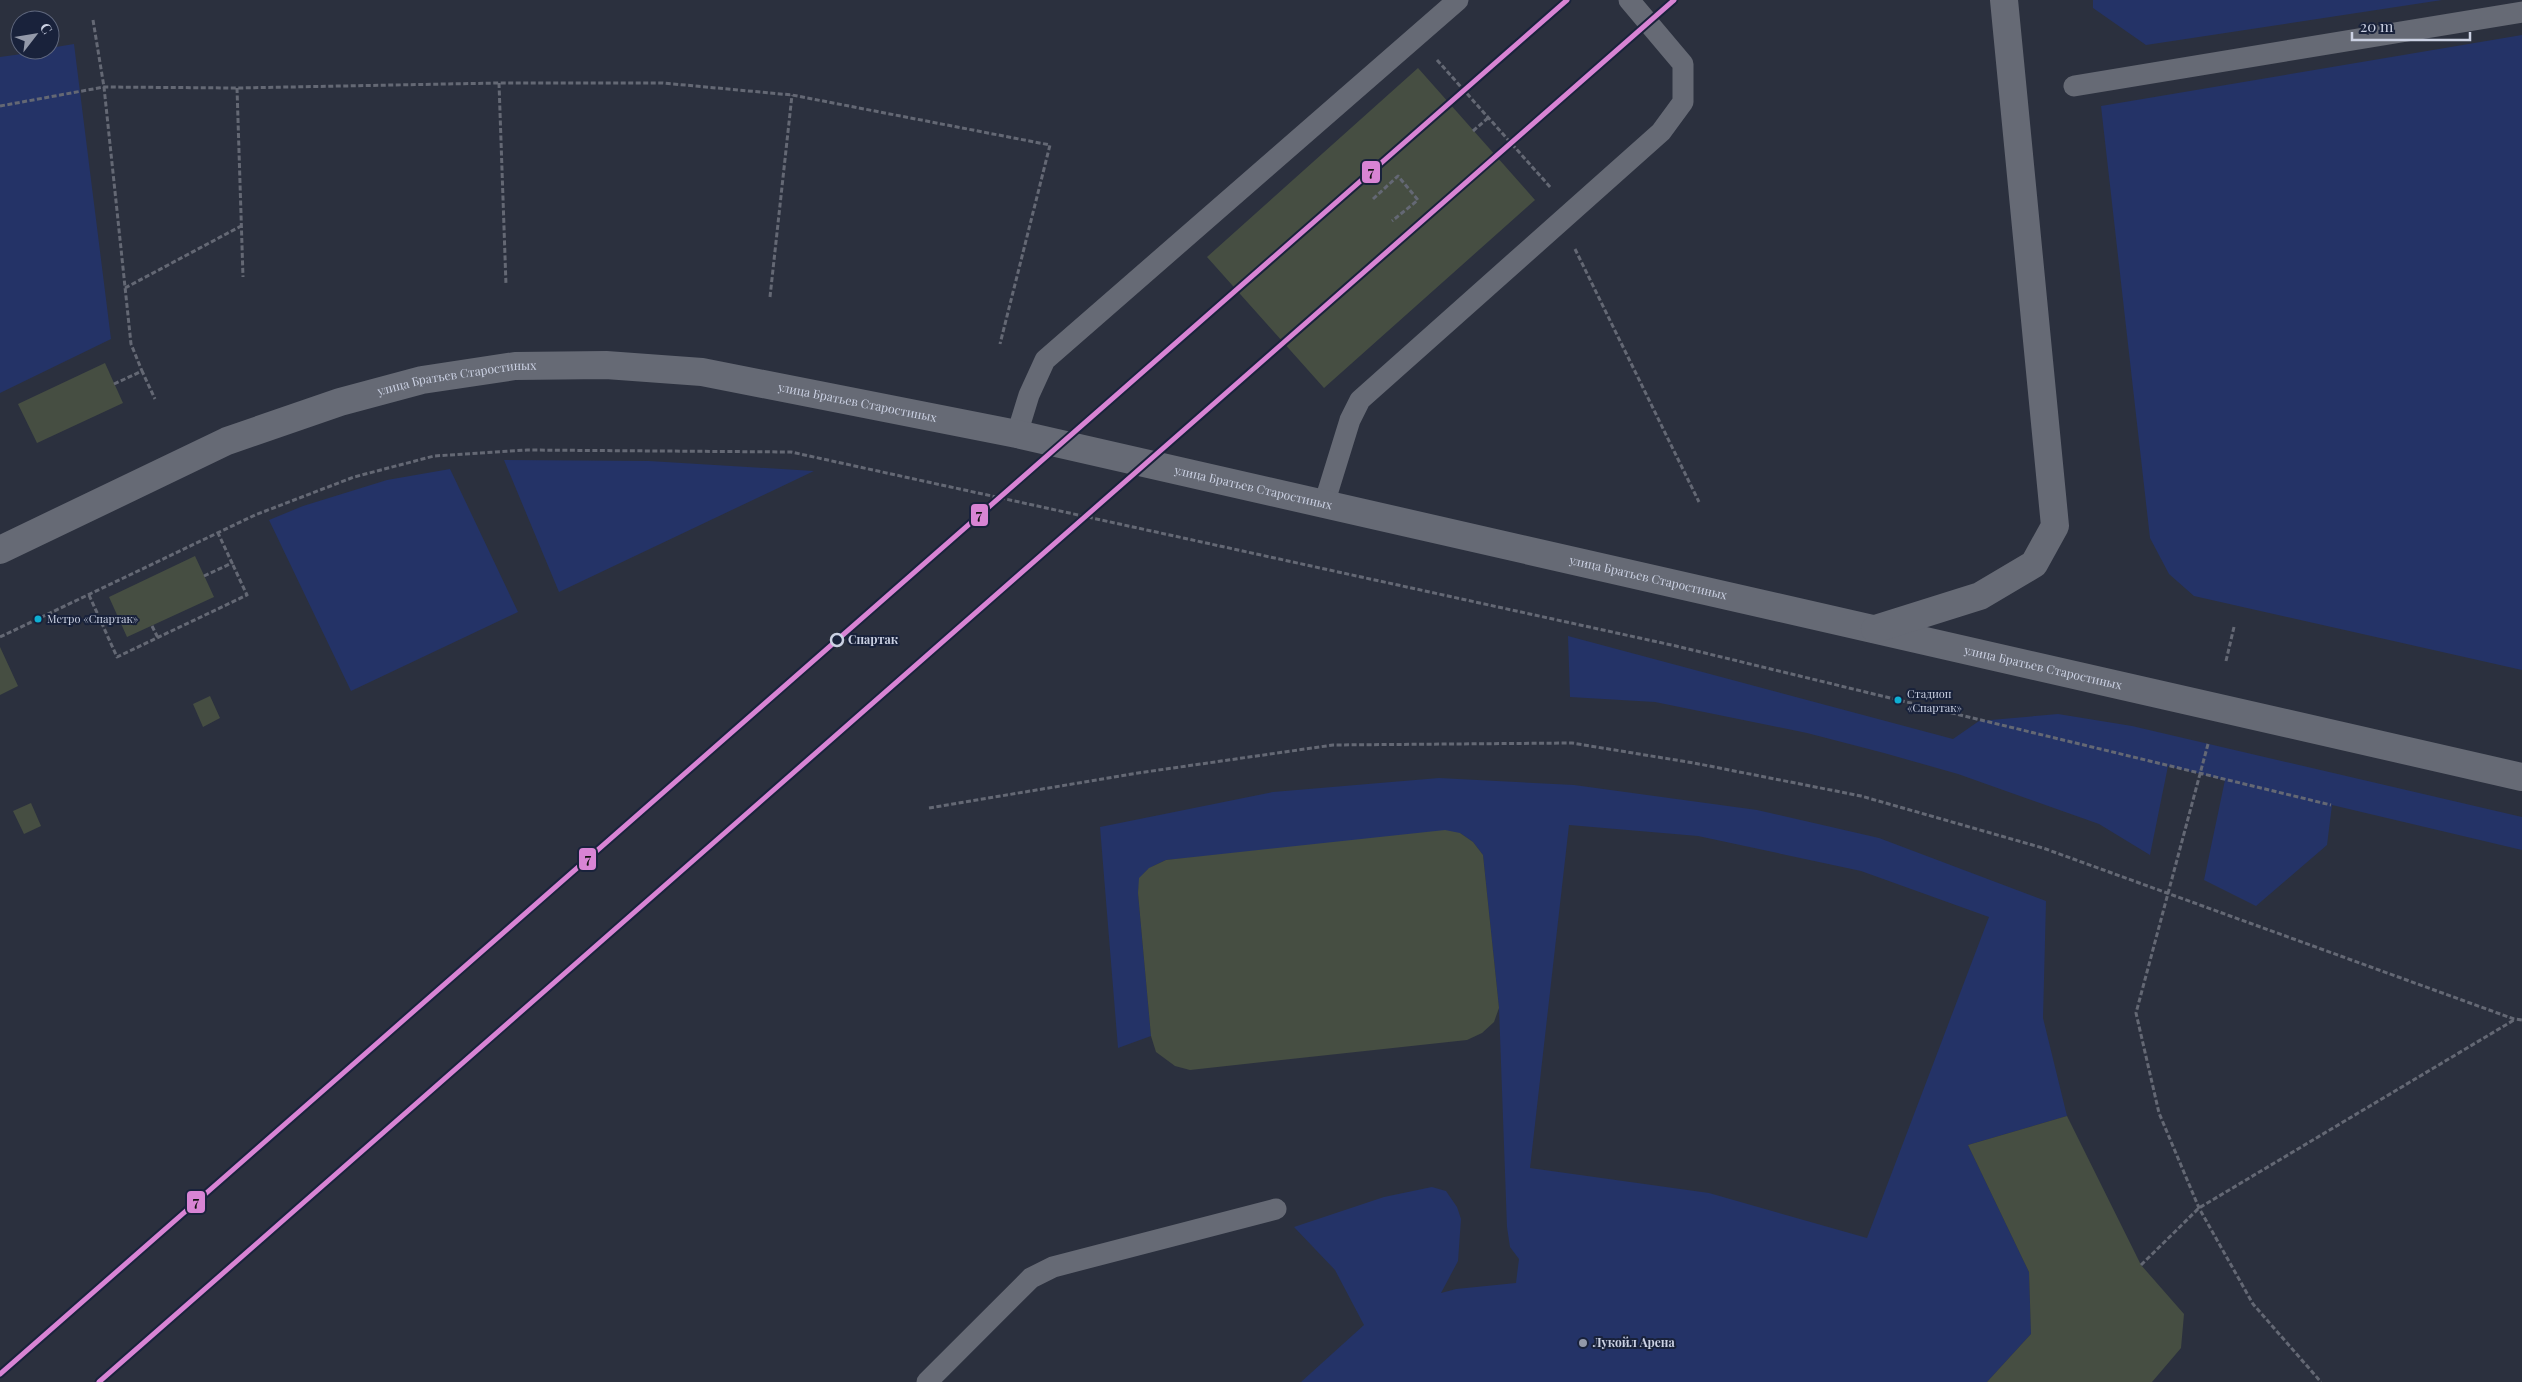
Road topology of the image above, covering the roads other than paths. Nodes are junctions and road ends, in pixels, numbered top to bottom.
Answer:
1 (1458, 0) edge
2 (1629, 0) edge
3 (2004, 0) edge
4 (2522, 12) edge
5 (2074, 86) dead end
6 (1017, 434) junction
7 (1324, 504) junction
8 (0, 550) edge
9 (1874, 629) junction
10 (2522, 777) edge
11 (1276, 1209) dead end
12 (927, 1382) edge

1 - 6 lane
2 - 7 lane
3 - 9 street
4 - 5 lane
6 - 7 street, улица Братьев Старостиных
6 - 8 street, улица Братьев Старостиных
7 - 9 street, улица Братьев Старостиных
9 - 10 street, улица Братьев Старостиных
11 - 12 lane

